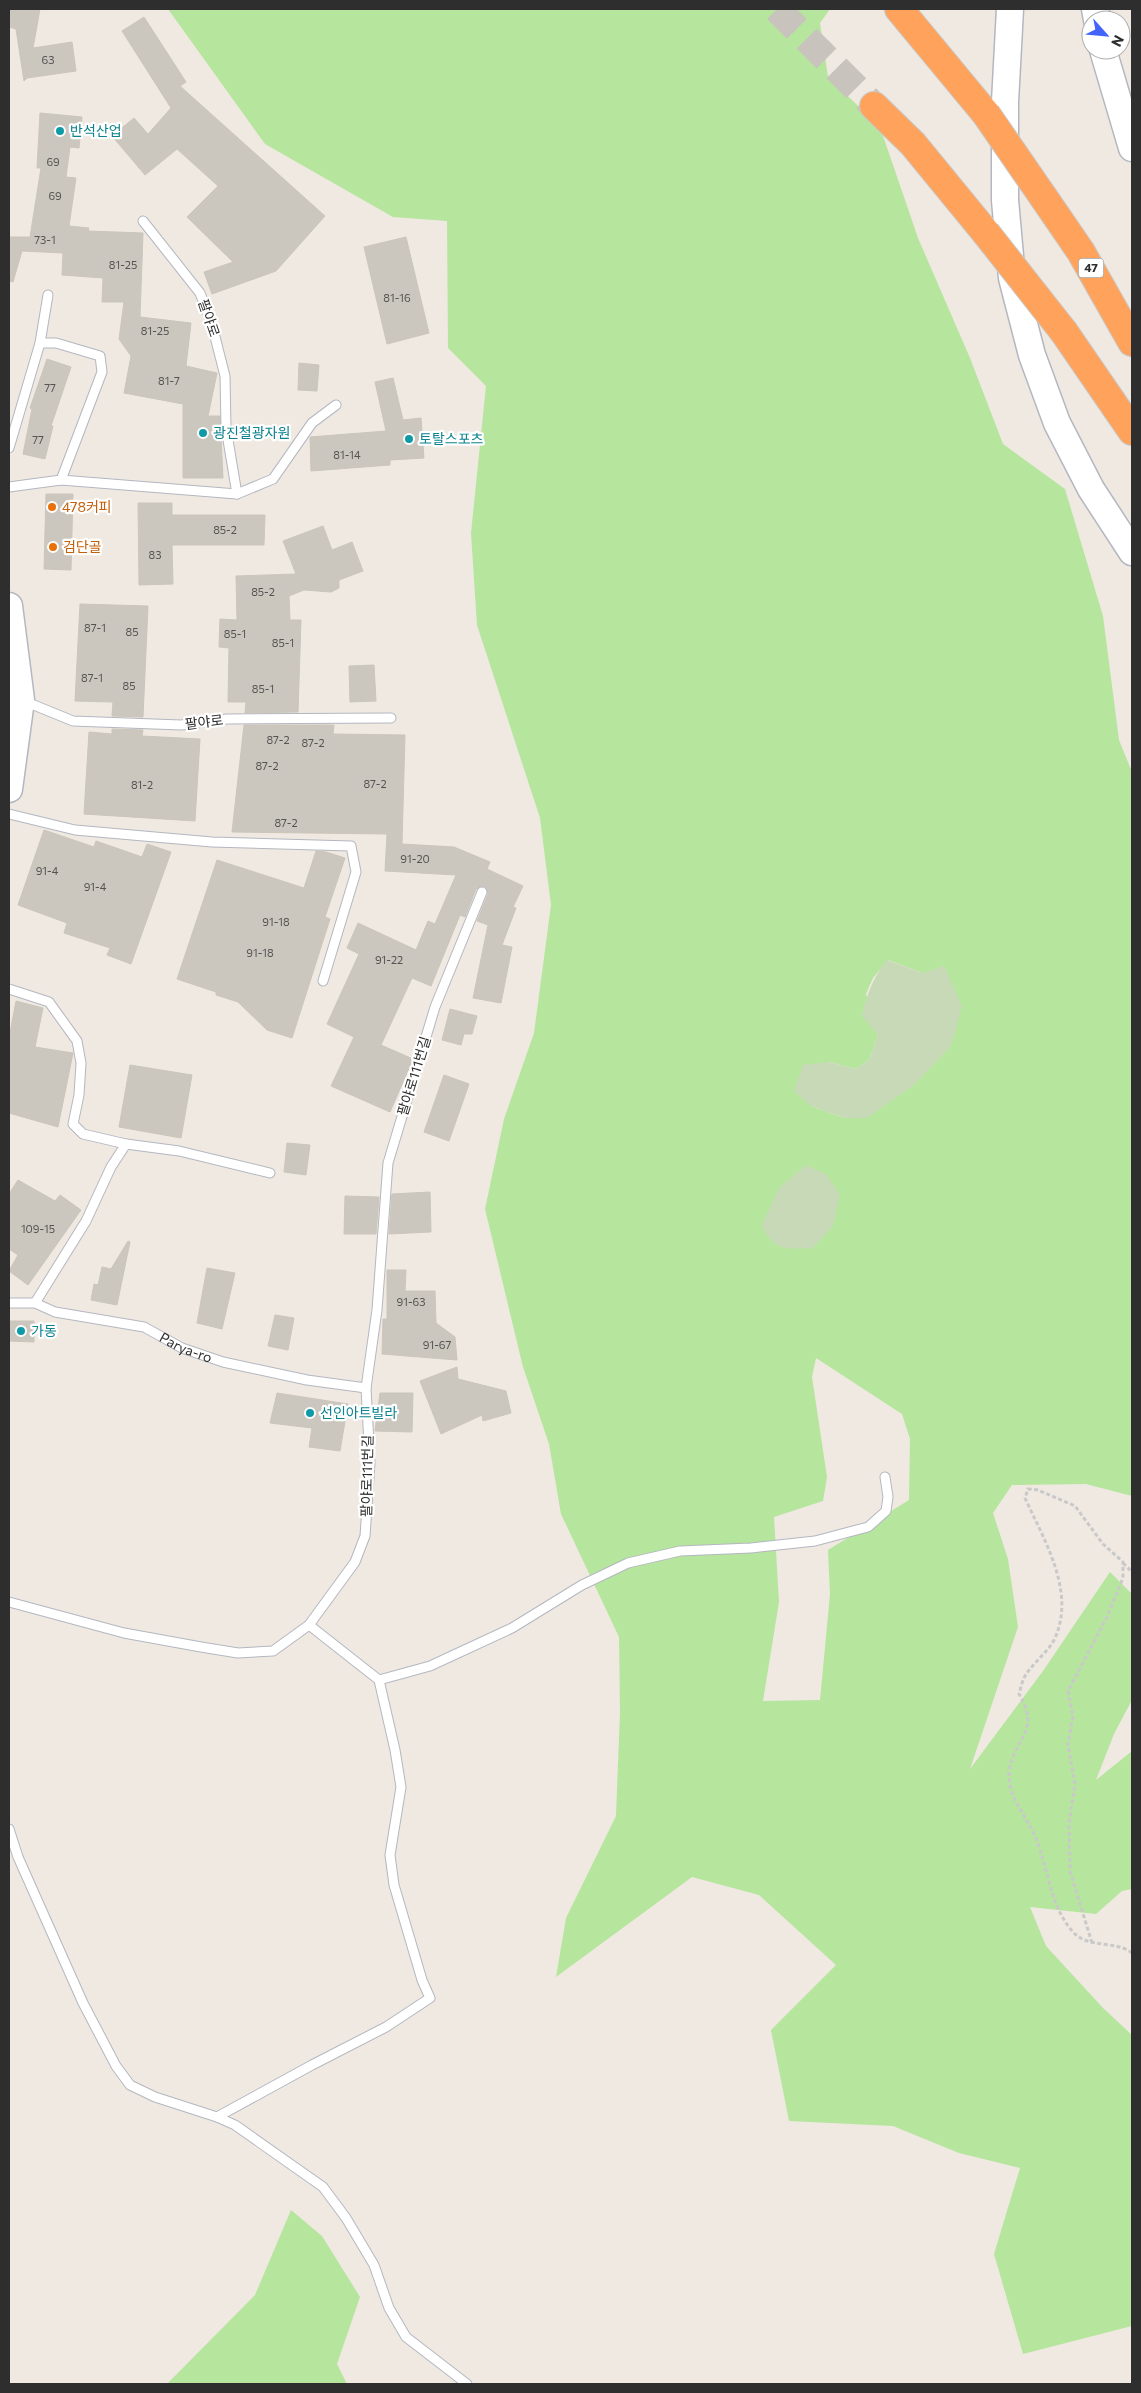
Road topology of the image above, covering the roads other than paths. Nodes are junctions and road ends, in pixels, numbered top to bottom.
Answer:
1 (899, 9) edge
2 (1010, 9) edge
3 (1106, 60) edge
4 (874, 106) tunnel mouth
5 (1132, 148) edge
6 (143, 221) dead end
7 (48, 295) dead end
8 (1132, 342) edge
9 (40, 343) junction
10 (336, 405) dead end
11 (1132, 431) edge
12 (9, 448) edge
13 (61, 480) junction
14 (9, 487) edge
15 (237, 494) junction
16 (1132, 552) edge
17 (9, 606) edge
18 (21, 700) junction
19 (391, 718) dead end
20 (9, 789) edge
21 (9, 814) edge
22 (482, 892) dead end
23 (323, 981) dead end
24 (9, 989) edge
25 (126, 1144) junction
26 (270, 1173) dead end
27 (9, 1303) edge
28 (35, 1303) junction
29 (366, 1388) junction
30 (885, 1477) dead end
31 (9, 1602) edge
32 (309, 1626) junction
33 (379, 1680) junction
34 (9, 1829) edge
35 (217, 2117) junction
36 (467, 2384) edge

1 - 8 highway, 47, bridge
2 - 16 main road
3 - 5 main road
4 - 11 highway, bridge
6 - 15 lane, 팔야로
7 - 9 lane
9 - 12 lane
9 - 13 lane
10 - 15 lane
13 - 14 lane
13 - 15 lane
17 - 18 main road
18 - 19 lane, 팔야로
18 - 20 main road
21 - 23 lane
22 - 29 lane, 팔야로111번길
24 - 25 lane
25 - 26 lane
25 - 28 lane
27 - 28 lane, Parya-ro
28 - 29 lane, Parya-ro
29 - 32 lane, 팔야로111번길
30 - 33 lane
31 - 32 lane, 팔야로111번길
32 - 33 lane
33 - 35 lane
34 - 35 lane
35 - 36 lane

